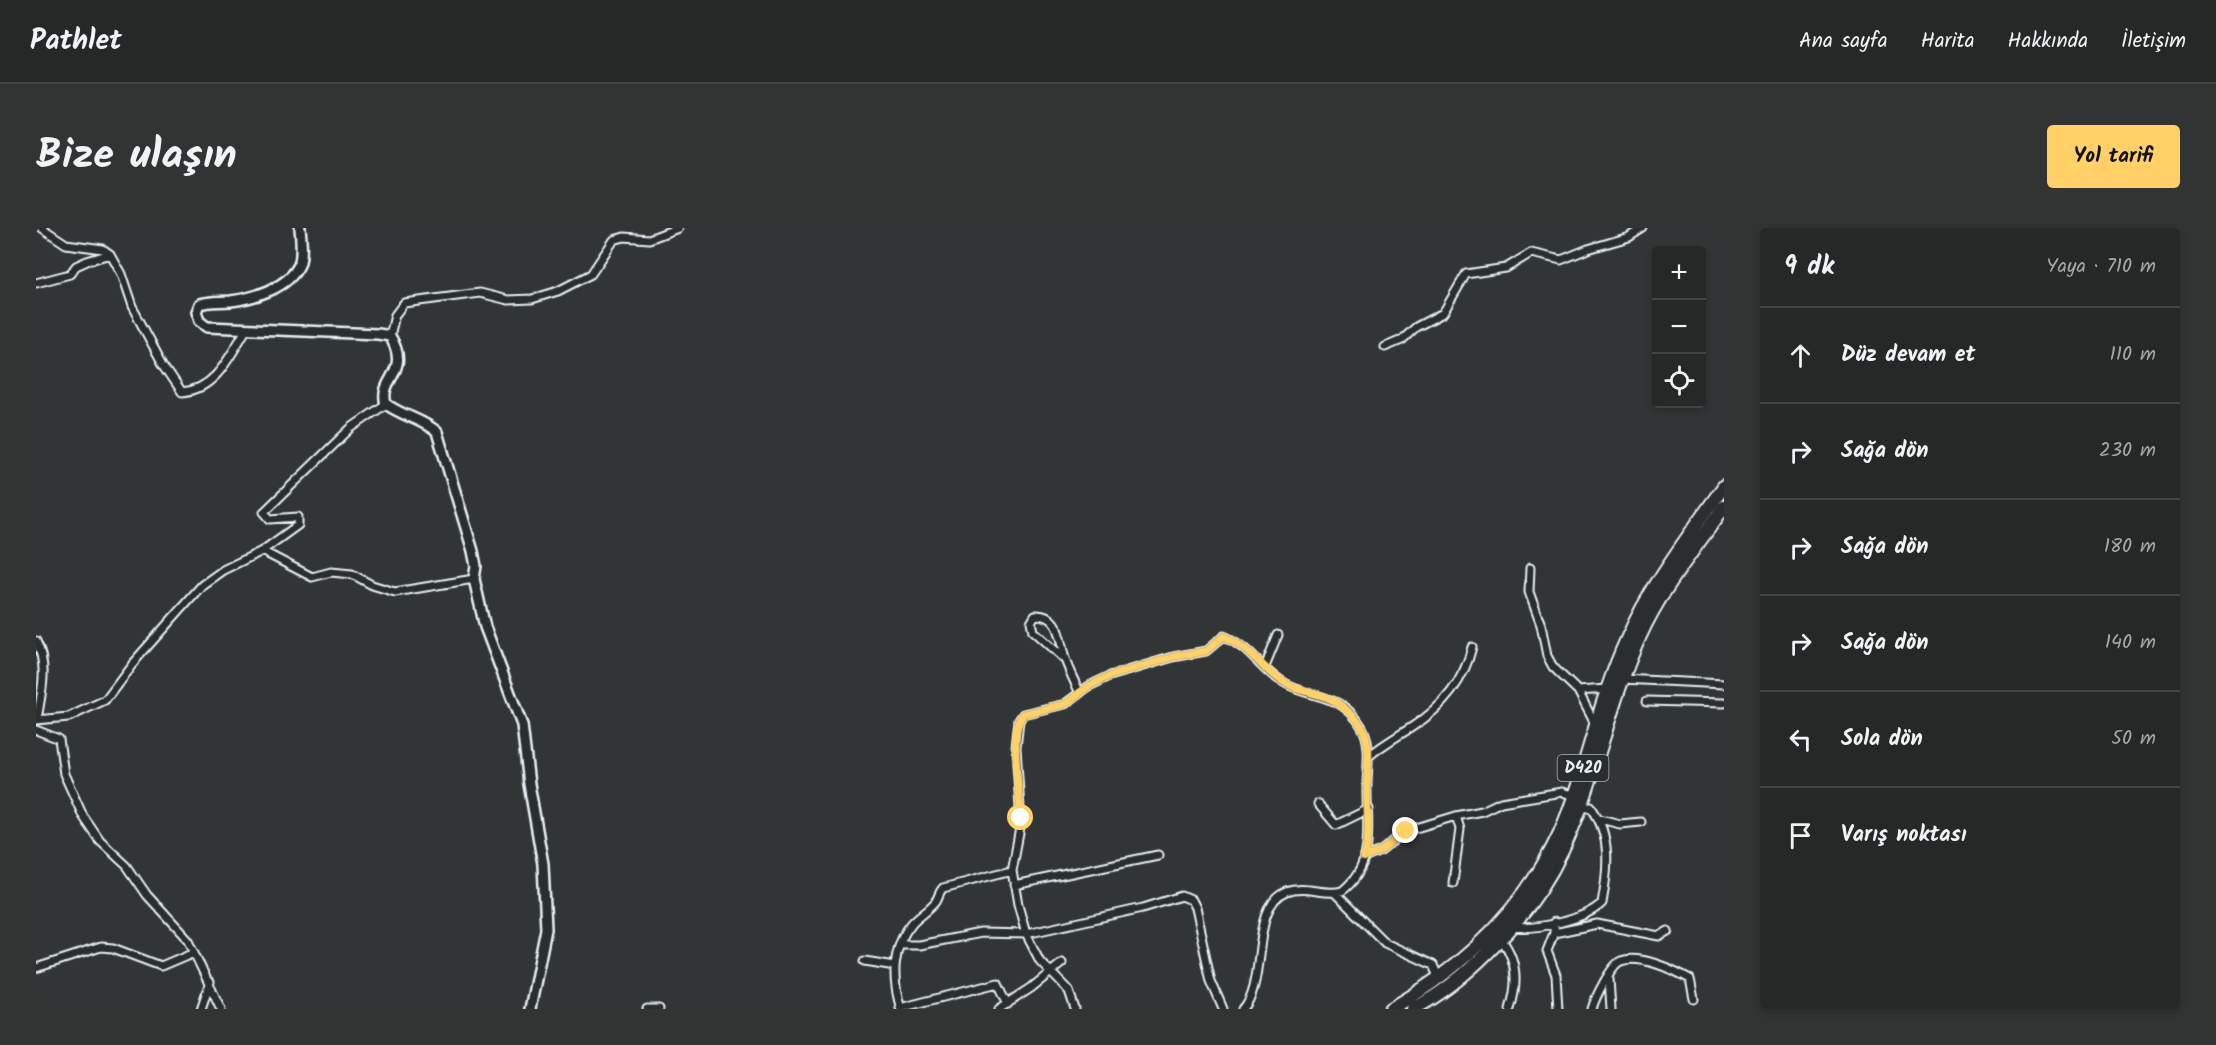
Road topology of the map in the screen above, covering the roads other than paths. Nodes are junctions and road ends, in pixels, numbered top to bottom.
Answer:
1 (42, 228) edge
2 (300, 228) edge
3 (678, 228) edge
4 (1643, 228) edge
5 (110, 254) junction
6 (36, 283) edge
7 (246, 330) junction
8 (390, 336) junction
9 (1384, 347) dead end
10 (386, 404) junction
11 (1724, 486) edge
12 (1724, 507) edge
13 (262, 551) junction
14 (1530, 568) dead end
15 (474, 579) junction
16 (1278, 634) dead end
17 (36, 641) edge
18 (1472, 647) dead end
19 (1066, 661) junction
20 (1265, 667) junction
21 (1621, 678) junction
22 (1724, 684) edge
23 (1606, 689) junction
24 (1578, 691) junction
25 (1080, 693) junction
26 (1647, 700) dead end
27 (1724, 703) edge
28 (36, 720) edge
29 (1596, 726) junction
30 (36, 730) edge
31 (1369, 756) junction
32 (1575, 796) junction
33 (1318, 804) dead end
34 (1369, 809) junction
35 (1579, 809) junction
36 (1456, 816) junction
37 (1600, 819) junction
38 (1641, 822) dead end
39 (1158, 855) dead end
40 (1364, 858) junction
41 (1012, 870) junction
42 (1453, 883) dead end
43 (1014, 885) junction
44 (1335, 893) junction
45 (1554, 922) junction
46 (1512, 927) junction
47 (1668, 931) dead end
48 (1554, 933) junction
49 (1026, 934) junction
50 (1501, 939) junction
51 (900, 945) junction
52 (194, 952) junction
53 (865, 961) dead end
54 (1062, 963) dead end
55 (895, 966) junction
56 (36, 968) edge
57 (1051, 974) junction
58 (1439, 979) junction
59 (1609, 979) junction
60 (210, 982) junction
61 (1694, 999) dead end
62 (1008, 1004) junction
63 (901, 1008) edge
64 (201, 1009) edge
65 (221, 1009) edge
66 (530, 1009) edge
67 (647, 1009) edge
68 (659, 1009) edge
69 (999, 1009) edge
70 (1075, 1009) edge
71 (1223, 1009) edge
72 (1243, 1009) edge
73 (1391, 1009) edge
74 (1413, 1009) edge
75 (1510, 1009) edge
76 (1556, 1009) edge
77 (1592, 1009) edge
78 (1611, 1009) edge

1 - 5 street
2 - 7 street
3 - 8 street
4 - 9 street
5 - 6 street
5 - 7 street
7 - 8 street
8 - 10 street
10 - 13 street
10 - 15 street
11 - 23 highway, D420
12 - 21 highway, D420
13 - 15 street
13 - 28 street
14 - 24 street
15 - 66 street
16 - 20 street
17 - 28 street
18 - 31 street
19 - 19 street
19 - 25 street
20 - 25 street
20 - 31 street
21 - 22 street
21 - 35 highway, D420
23 - 24 street
23 - 29 highway, D420
24 - 29 street
25 - 41 street
26 - 27 street
29 - 32 highway, D420
30 - 52 street
31 - 34 street
32 - 36 street
32 - 58 highway, D420
33 - 34 street
34 - 40 street
35 - 37 street
35 - 46 highway, D420
36 - 40 street
36 - 42 street
37 - 38 street
37 - 45 street
39 - 43 street
40 - 44 street
41 - 43 street
41 - 51 street
43 - 49 street
44 - 58 street
44 - 72 street
45 - 46 street
45 - 48 street
46 - 50 highway, D420
47 - 48 street
48 - 76 street
49 - 51 street
49 - 57 street
49 - 71 street
50 - 74 highway, D420
50 - 75 street
51 - 55 street
52 - 56 street
52 - 60 street
53 - 55 street
54 - 57 street
55 - 63 street
57 - 62 street
57 - 70 street
58 - 73 highway, D420
59 - 61 street
59 - 77 street
59 - 78 street
60 - 64 street
60 - 65 street
62 - 63 street
62 - 69 street
67 - 68 street

